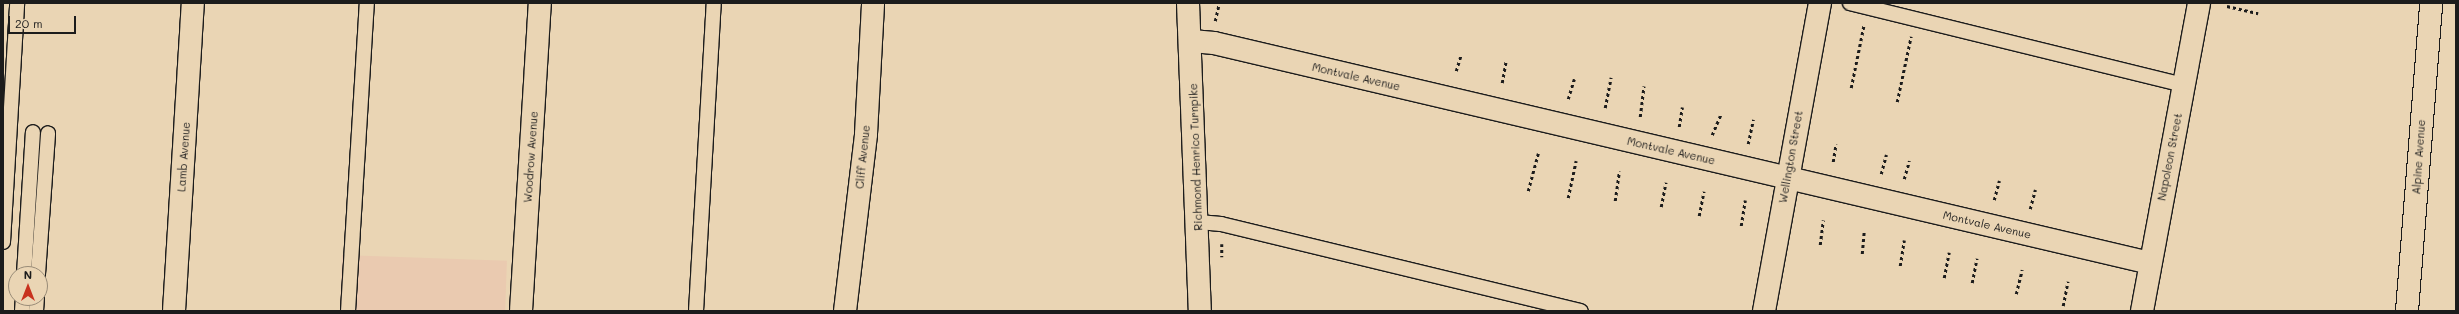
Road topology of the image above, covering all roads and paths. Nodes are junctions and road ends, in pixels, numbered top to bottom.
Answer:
1 (17, 3) edge
2 (193, 3) edge
3 (367, 3) edge
4 (540, 3) edge
5 (714, 3) edge
6 (873, 3) edge
7 (1188, 3) edge
8 (1219, 3) edge
9 (1820, 3) edge
10 (1850, 3) edge
11 (2199, 3) edge
12 (2431, 3) edge
13 (2227, 6) dead end
14 (2258, 13) dead end
15 (1215, 15) dead end
16 (1865, 18) dead end
17 (1912, 30) dead end
18 (1192, 41) junction
19 (1461, 55) dead end
20 (1506, 60) dead end
21 (1456, 71) dead end
22 (1611, 78) dead end
23 (1574, 79) dead end
24 (1502, 82) dead end
25 (2184, 85) junction
26 (1644, 86) dead end
27 (1851, 88) dead end
28 (1568, 99) dead end
29 (1897, 102) dead end
30 (1682, 107) dead end
31 (1605, 108) dead end
32 (1720, 114) dead end
33 (1640, 117) dead end
34 (1753, 120) dead end
35 (1679, 127) dead end
36 (33, 132) dead end
37 (48, 133) dead end
38 (1712, 135) dead end
39 (1748, 144) dead end
40 (1836, 144) dead end
41 (1538, 153) dead end
42 (1886, 155) dead end
43 (1576, 161) dead end
44 (1909, 161) dead end
45 (1833, 162) dead end
46 (1619, 171) dead end
47 (1881, 174) dead end
48 (1787, 178) junction
49 (1904, 179) dead end
50 (1999, 181) dead end
51 (1666, 182) dead end
52 (1528, 190) dead end
53 (2035, 190) dead end
54 (1704, 191) dead end
55 (1568, 198) dead end
56 (1745, 200) dead end
57 (1994, 200) dead end
58 (1615, 201) dead end
59 (1661, 207) dead end
60 (2030, 209) dead end
61 (1699, 216) dead end
62 (1823, 220) dead end
63 (1198, 222) junction
64 (1741, 226) dead end
65 (1864, 230) dead end
66 (1904, 240) dead end
67 (3, 242) edge
68 (1820, 245) dead end
69 (1950, 252) dead end
70 (1862, 254) dead end
71 (1976, 258) dead end
72 (2150, 263) junction
73 (25, 266) edge
74 (39, 266) edge
75 (1900, 266) dead end
76 (2022, 270) dead end
77 (1944, 278) dead end
78 (2068, 281) dead end
79 (1972, 283) dead end
80 (2016, 294) dead end
81 (2063, 306) dead end
82 (174, 311) edge
83 (348, 311) edge
84 (521, 311) edge
85 (696, 311) edge
86 (845, 311) edge
87 (1200, 311) edge
88 (1581, 311) edge
89 (1764, 311) edge
90 (2142, 311) edge
91 (2407, 311) edge

1 - 67 lane
2 - 82 street, Lamb Avenue
3 - 83 lane
4 - 84 street, Woodrow Avenue
5 - 85 lane
6 - 86 street, Cliff Avenue
7 - 18 street, Richmond Henrico Turnpike
8 - 15 path
9 - 48 street, Wellington Street
10 - 25 lane
11 - 25 street, Napoleon Street
12 - 91 street, Alpine Avenue
13 - 14 path
16 - 27 path
17 - 29 path
18 - 48 street, Montvale Avenue
18 - 63 street, Richmond Henrico Turnpike
19 - 21 path
20 - 24 path
22 - 31 path
23 - 28 path
25 - 72 street, Napoleon Street
26 - 33 path
30 - 35 path
32 - 38 path
34 - 39 path
36 - 73 lane
37 - 74 lane
40 - 45 path
41 - 52 path
42 - 47 path
43 - 55 path
44 - 49 path
46 - 58 path
48 - 72 street, Montvale Avenue
48 - 89 street, Wellington Street
50 - 57 path
51 - 59 path
53 - 60 path
54 - 61 path
56 - 64 path
62 - 68 path
63 - 87 street, Richmond Henrico Turnpike
63 - 88 lane
65 - 70 path
66 - 75 path
69 - 77 path
71 - 79 path
72 - 90 street, Napoleon Street
76 - 80 path
78 - 81 path

